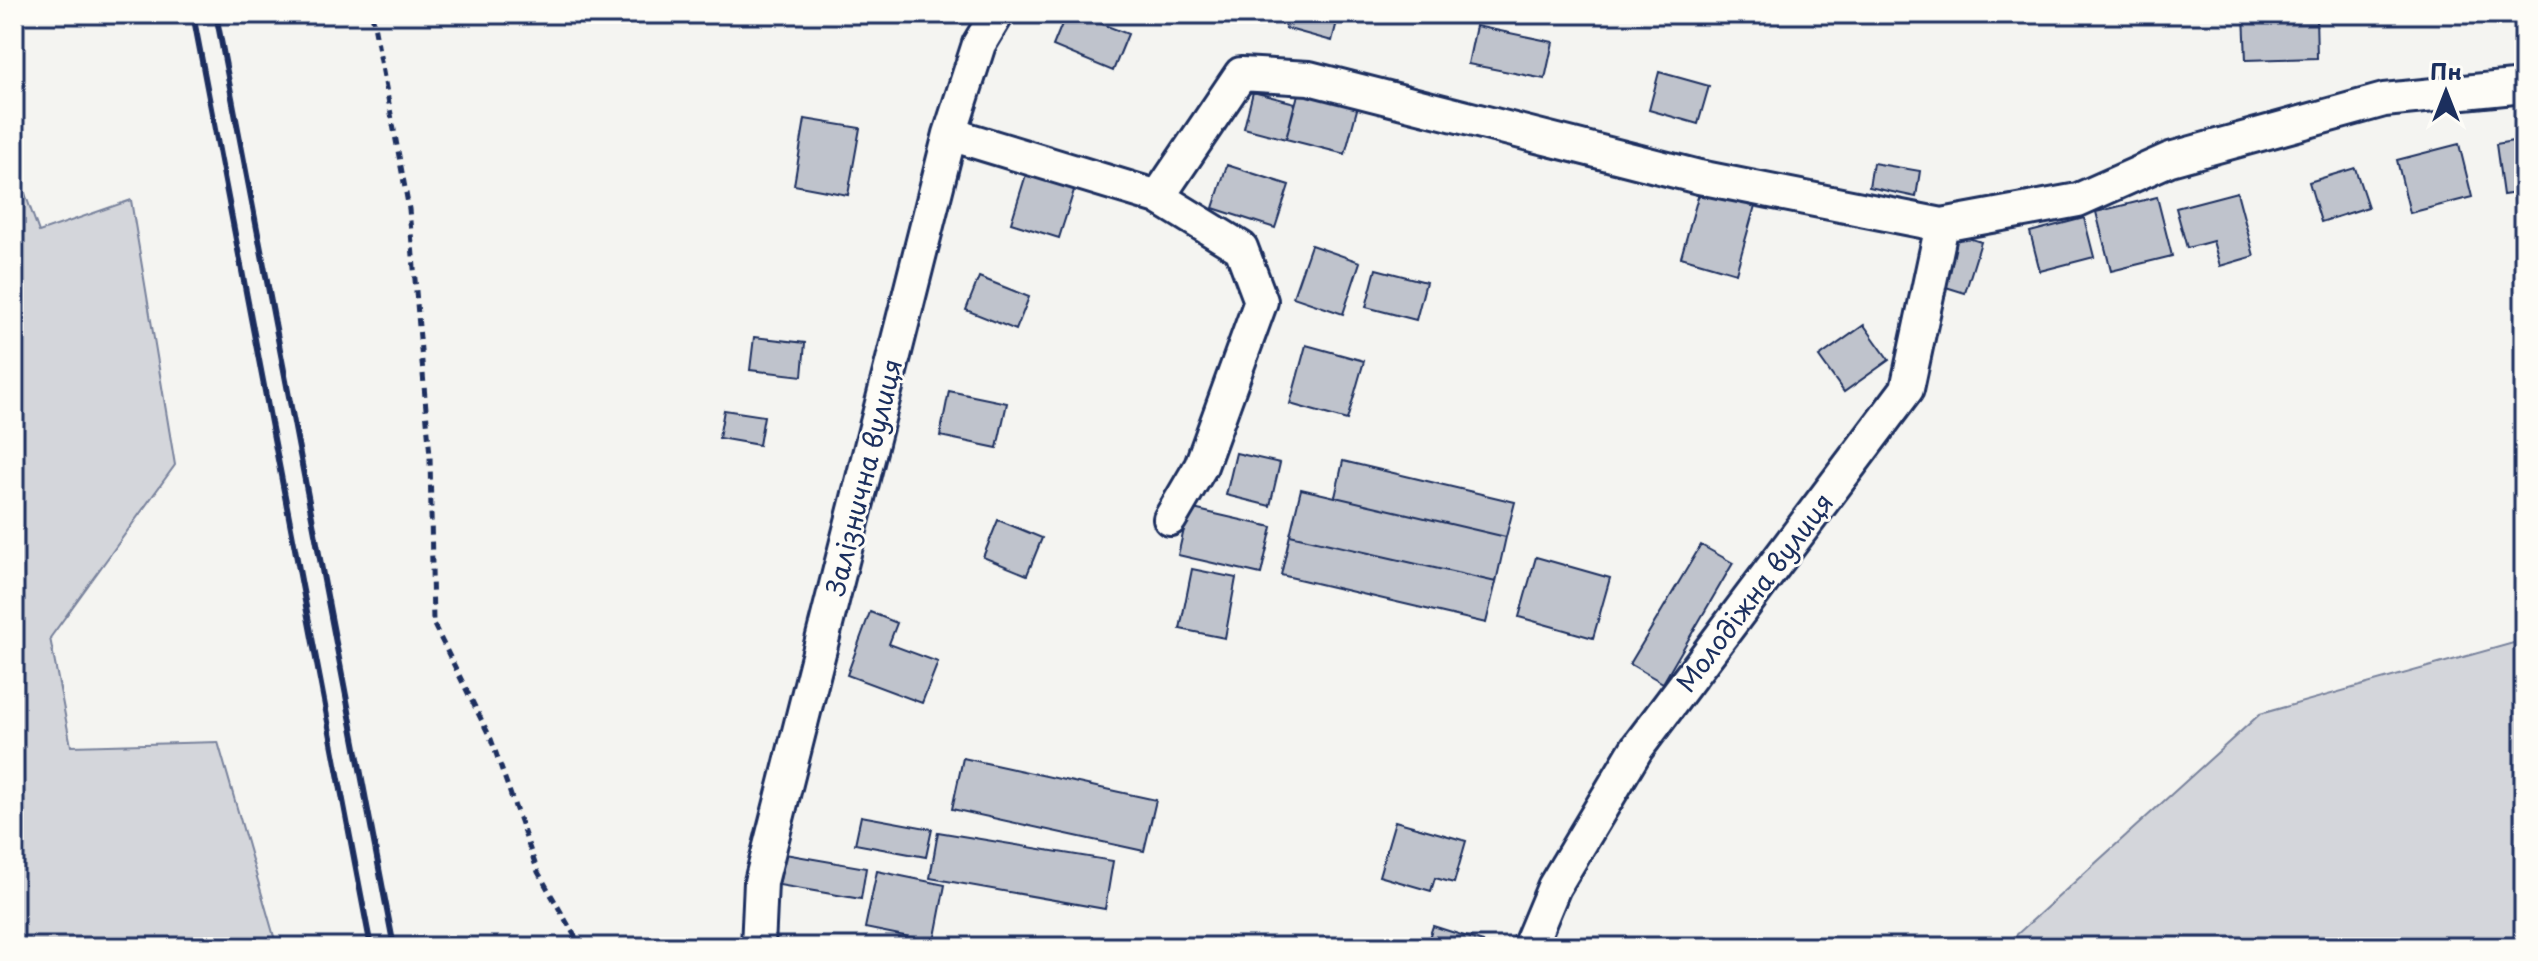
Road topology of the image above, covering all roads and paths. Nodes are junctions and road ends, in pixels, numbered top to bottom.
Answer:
1 (372, 14) edge
2 (997, 14) edge
3 (2524, 86) edge
4 (950, 134) junction
5 (1158, 197) junction
6 (1942, 225) junction
7 (1170, 519) dead end
8 (581, 947) edge
9 (758, 947) edge
10 (1529, 947) edge

1 - 8 path
2 - 4 street, Залізнична вулиця
3 - 6 street
4 - 5 street
4 - 9 street, Залізнична вулиця
5 - 6 street
5 - 7 street
6 - 10 street, Молодіжна вулиця

